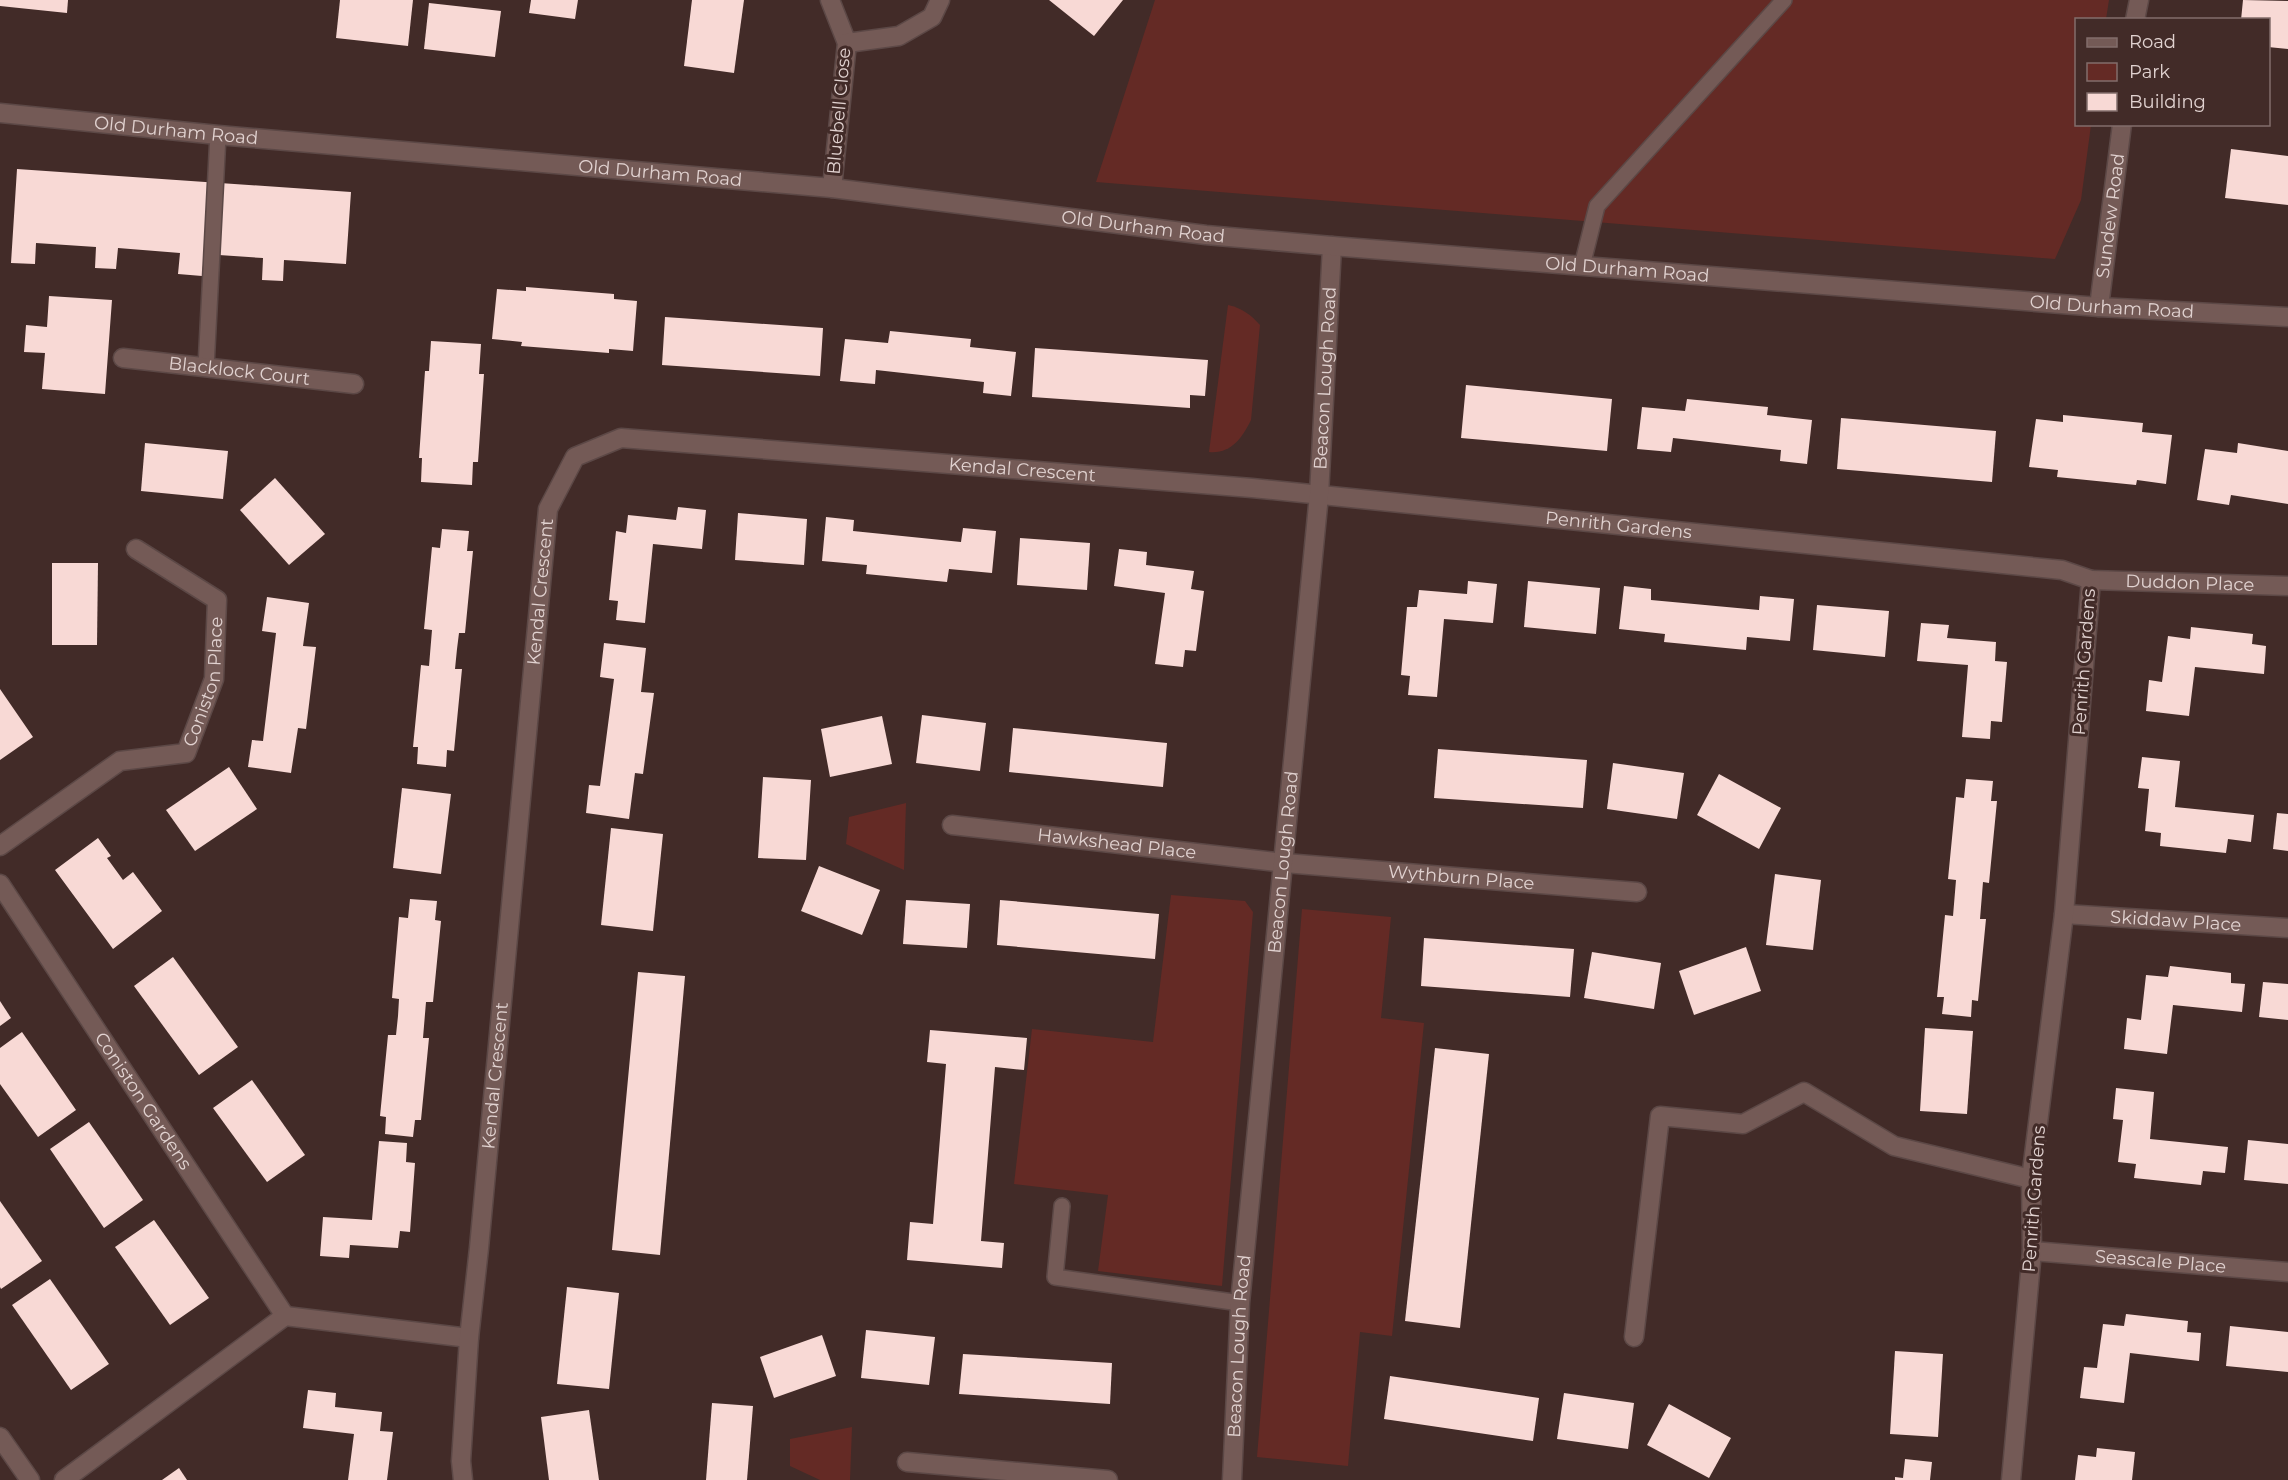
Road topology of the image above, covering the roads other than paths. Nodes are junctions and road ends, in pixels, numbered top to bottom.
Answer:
1 (830, 0) edge
2 (940, 0) edge
3 (1784, 0) edge
4 (2139, 0) edge
5 (2135, 18) edge
6 (847, 43) junction
7 (0, 113) edge
8 (2122, 126) edge
9 (218, 135) junction
10 (832, 188) junction
11 (1332, 246) junction
12 (1582, 266) junction
13 (2099, 307) junction
14 (2288, 317) edge
15 (123, 358) dead end
16 (206, 367) junction
17 (354, 384) dead end
18 (1319, 495) junction
19 (136, 549) dead end
20 (2091, 580) junction
21 (2288, 586) edge
22 (952, 825) dead end
23 (0, 846) edge
24 (1285, 863) junction
25 (0, 884) edge
26 (1636, 892) dead end
27 (2064, 914) junction
28 (2288, 928) edge
29 (2031, 1179) junction
30 (1062, 1206) dead end
31 (2032, 1251) junction
32 (2288, 1272) edge
33 (1240, 1303) junction
34 (285, 1316) junction
35 (1634, 1337) dead end
36 (469, 1338) junction
37 (0, 1437) edge
38 (907, 1462) dead end
39 (30, 1480) edge
40 (64, 1480) edge
41 (463, 1480) edge
42 (1108, 1480) edge
43 (1232, 1480) edge
44 (2011, 1480) edge

1 - 6 street, Bluebell Close
2 - 6 street
3 - 12 lane
4 - 5 street
6 - 10 street, Bluebell Close
7 - 9 street, Old Durham Road
8 - 13 street, Sundew Road
9 - 10 street, Old Durham Road
9 - 16 lane
10 - 11 street, Old Durham Road
11 - 12 street, Old Durham Road
11 - 18 street, Beacon Lough Road
12 - 13 street, Old Durham Road
13 - 14 street, Old Durham Road
15 - 16 street, Blacklock Court
16 - 17 street, Blacklock Court
18 - 20 street, Penrith Gardens
18 - 24 street, Beacon Lough Road
18 - 36 street, Kendal Crescent
19 - 23 street, Coniston Place
20 - 21 street, Duddon Place
20 - 27 street, Penrith Gardens
22 - 24 street, Hawkshead Place
24 - 26 street, Wythburn Place
24 - 33 street, Beacon Lough Road
25 - 34 street, Coniston Gardens
27 - 28 street, Skiddaw Place
27 - 29 street, Penrith Gardens
29 - 31 street, Penrith Gardens
29 - 35 street
30 - 33 lane
31 - 32 street, Seascale Place
31 - 44 street, Penrith Gardens
33 - 43 street, Beacon Lough Road
34 - 36 street
34 - 40 street
36 - 41 street, Kendal Crescent
37 - 39 street
38 - 42 street

